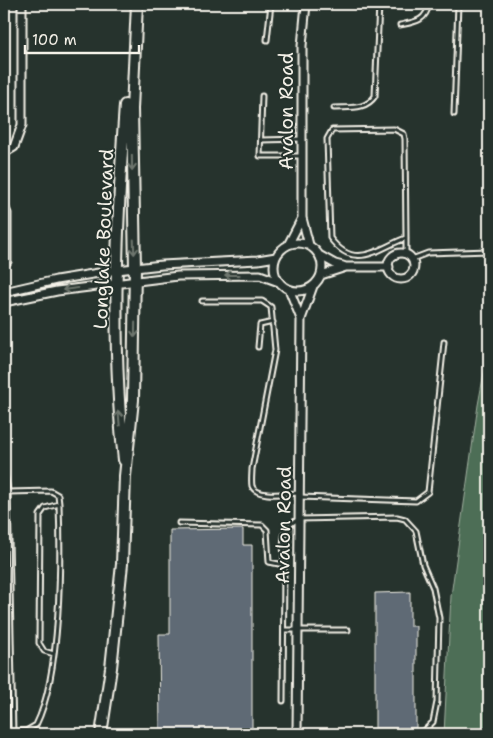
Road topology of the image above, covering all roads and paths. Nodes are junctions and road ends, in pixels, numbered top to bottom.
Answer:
1 (22, 4) edge
2 (133, 4) edge
3 (137, 4) edge
4 (271, 4) edge
5 (306, 4) edge
6 (379, 4) edge
7 (429, 4) edge
8 (458, 4) edge
9 (400, 25) dead end
10 (267, 40) dead end
11 (262, 96) dead end
12 (334, 108) dead end
13 (454, 114) dead end
14 (302, 139) junction
15 (261, 140) junction
16 (4, 153) edge
17 (303, 156) junction
18 (4, 201) edge
19 (302, 218) junction
20 (406, 238) junction
21 (288, 245) junction
22 (309, 245) junction
23 (489, 251) edge
24 (406, 254) junction
25 (320, 255) junction
26 (276, 257) junction
27 (412, 259) junction
28 (4, 266) edge
29 (346, 267) junction
30 (389, 267) junction
31 (135, 268) junction
32 (117, 270) junction
33 (321, 275) junction
34 (135, 281) junction
35 (279, 282) junction
36 (118, 285) junction
37 (313, 286) junction
38 (289, 289) junction
39 (4, 292) edge
40 (202, 301) dead end
41 (4, 302) edge
42 (301, 319) junction
43 (273, 322) junction
44 (444, 342) dead end
45 (258, 347) dead end
46 (4, 466) edge
47 (125, 476) junction
48 (8, 492) junction
49 (299, 495) junction
50 (59, 504) junction
51 (299, 519) junction
52 (179, 523) dead end
53 (284, 565) junction
54 (298, 629) junction
55 (284, 630) junction
56 (348, 630) dead end
57 (54, 654) junction
58 (283, 701) dead end
59 (297, 732) dead end
60 (13, 733) edge
61 (100, 734) edge
62 (405, 734) edge

1 - 16 street
2 - 32 main road, Longlake Boulevard
3 -> 31 main road, Longlake Boulevard
4 - 10 lane
5 - 14 street, Avalon Road
6 - 12 lane
7 - 9 lane
8 - 13 lane
11 - 15 lane
14 - 15 lane
14 - 17 street, Avalon Road
15 - 17 lane
17 - 19 street, Avalon Road
18 - 28 lane
19 - 21 street
19 - 22 street
20 - 20 lane
20 - 24 lane
21 - 22 street
21 - 26 street
22 - 25 street
23 - 27 lane
24 - 27 street
24 - 30 street
25 - 29 street
25 - 33 street
26 - 31 street
26 - 35 street
27 - 30 street
29 - 30 street
29 - 33 street
31 - 32 street
31 - 34 main road, Longlake Boulevard
32 - 36 main road, Longlake Boulevard
32 - 39 street
33 - 37 street
35 -> 34 street
34 - 36 street
34 -> 47 main road, Longlake Boulevard
35 - 38 street
36 -> 41 street
47 -> 36 main road, Longlake Boulevard
37 - 38 street
37 - 42 street, Avalon Road
38 - 42 street, Avalon Road
40 - 43 lane
42 - 49 street, Avalon Road
43 - 45 lane
43 - 49 lane
44 - 49 lane
46 - 48 lane
47 - 61 main road, Longlake Boulevard
48 - 50 lane
48 - 60 lane
49 - 51 street, Avalon Road
50 - 57 lane
50 - 57 lane
51 - 53 lane
51 - 54 street, Avalon Road
51 - 62 lane
52 - 53 lane
53 - 55 lane
54 - 55 lane
54 - 56 lane
54 - 59 street, Avalon Road
55 - 58 lane
57 - 60 lane

